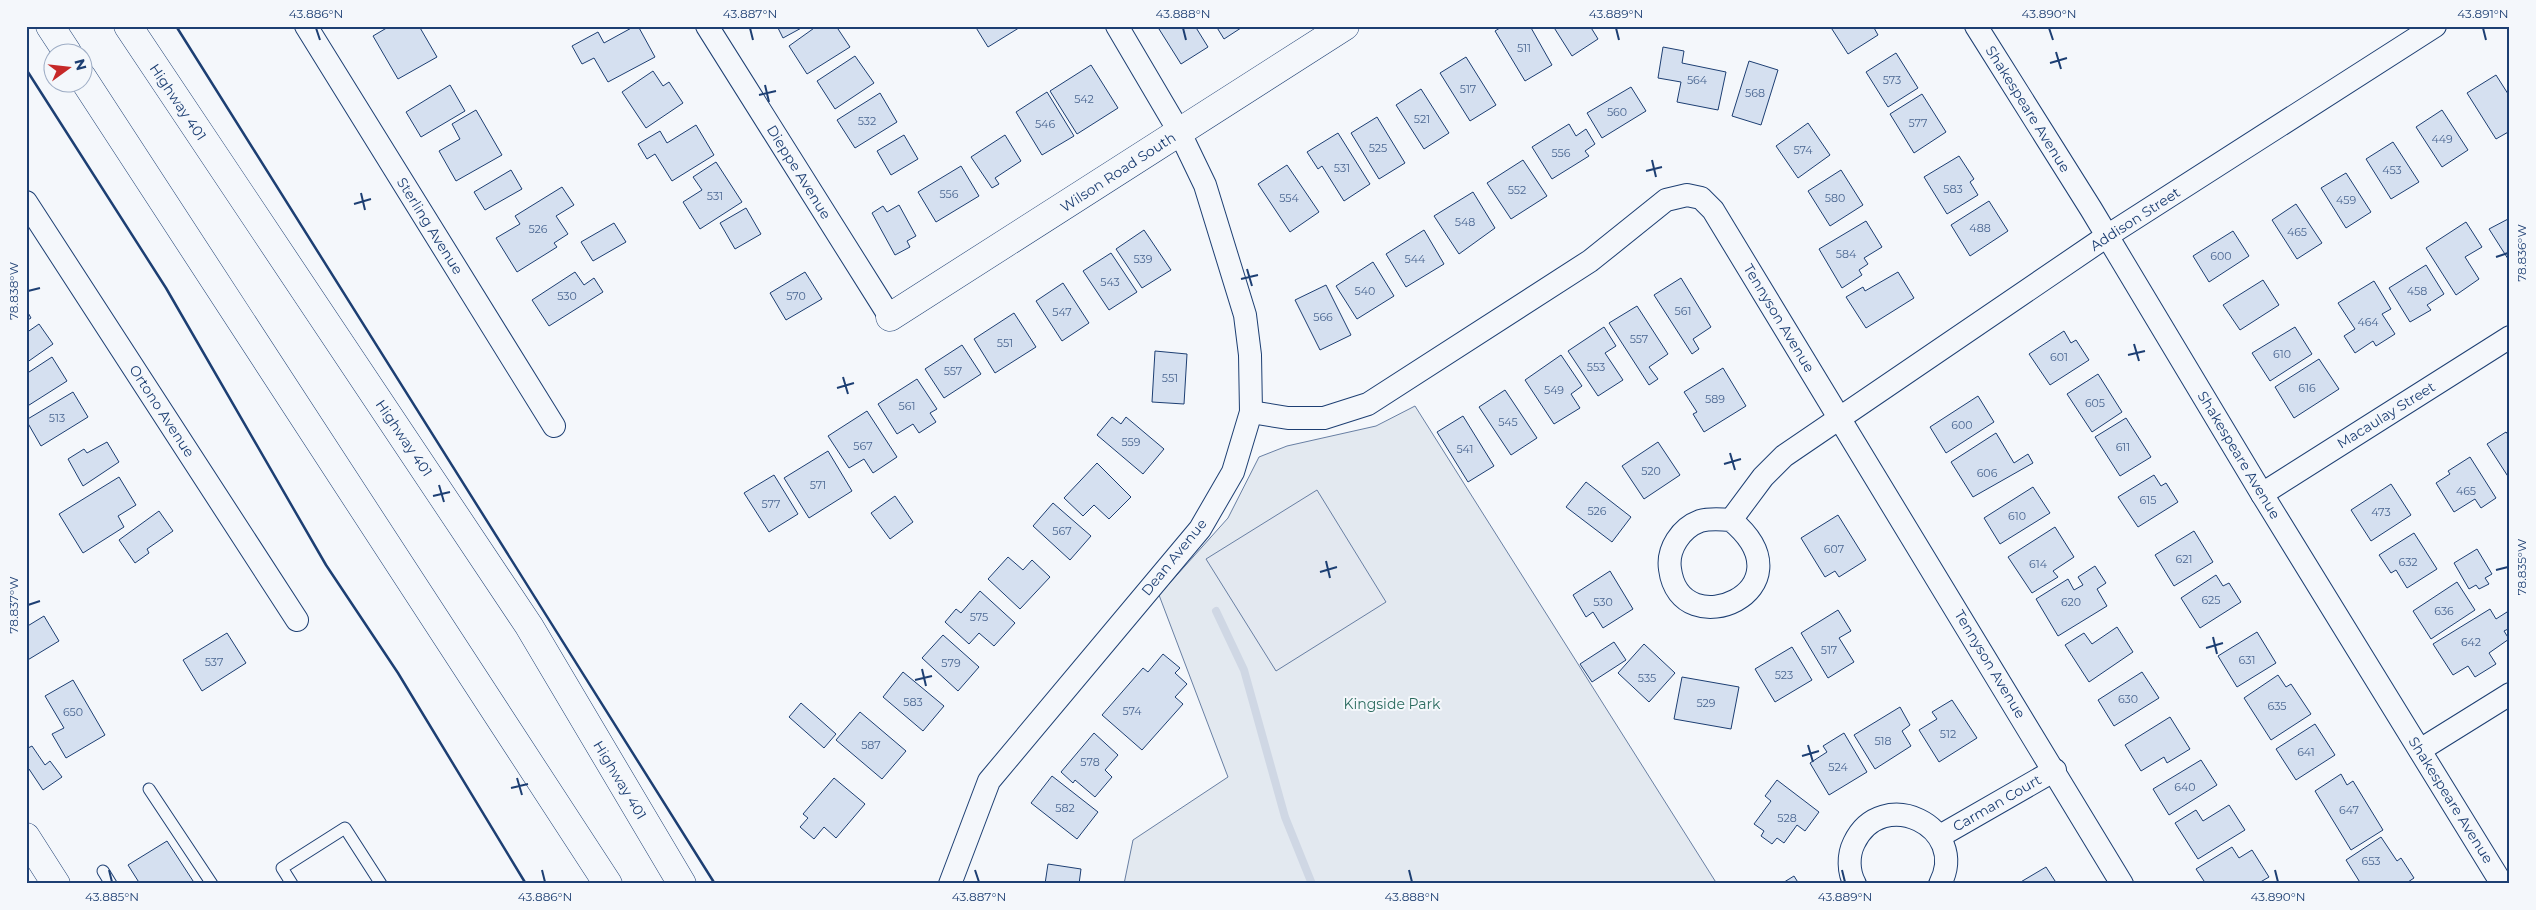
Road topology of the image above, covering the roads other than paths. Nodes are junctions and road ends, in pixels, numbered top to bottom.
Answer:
1 (50, 26) edge
2 (128, 26) edge
3 (306, 26) edge
4 (707, 26) edge
5 (1117, 26) edge
6 (1346, 26) edge
7 (1976, 26) edge
8 (2435, 26) edge
9 (60, 42) edge
10 (92, 91) edge
11 (1180, 133) junction
12 (26, 202) edge
13 (2107, 236) junction
14 (890, 318) joint
15 (2510, 337) edge
16 (1251, 412) junction
17 (1840, 418) junction
18 (554, 426) dead end
19 (2262, 494) junction
20 (1731, 520) dead end
21 (297, 620) dead end
22 (2510, 694) edge
23 (2420, 750) junction
24 (2055, 770) junction
25 (149, 789) dead end
26 (1940, 836) junction
27 (26, 838) edge
28 (104, 871) dead end
29 (56, 884) edge
30 (111, 884) edge
31 (212, 884) edge
32 (292, 884) edge
33 (381, 884) edge
34 (608, 884) edge
35 (682, 884) edge
36 (950, 884) edge
37 (1855, 884) edge
38 (1940, 884) edge
39 (2122, 884) edge
40 (2502, 884) edge

1 - 9 main road
2 - 35 main road, Highway 401
3 - 18 street, Sterling Avenue
4 - 14 street, Dieppe Avenue
5 - 11 street, Dean Avenue
6 - 11 main road, Wilson Road South
7 - 13 street, Shakespeare Avenue
8 - 13 street, Addison Street
10 - 34 main road
11 - 14 main road, Wilson Road South
11 - 16 street, Dean Avenue
12 - 21 street, Ortono Avenue
13 - 17 street, Addison Street
13 - 19 street, Shakespeare Avenue
15 - 19 street, Macaulay Street
16 - 17 street, Tennyson Avenue
16 - 36 street, Dean Avenue
17 - 20 street, Addison Street
17 - 24 street, Tennyson Avenue
19 - 23 street, Shakespeare Avenue
22 - 23 street
23 - 40 street, Shakespeare Avenue
24 - 26 street, Carman Court
24 - 39 street, Tennyson Avenue
25 - 31 lane
26 - 37 street, Carman Court
26 - 38 street, Carman Court
27 - 29 main road
28 - 30 lane
32 - 33 lane

